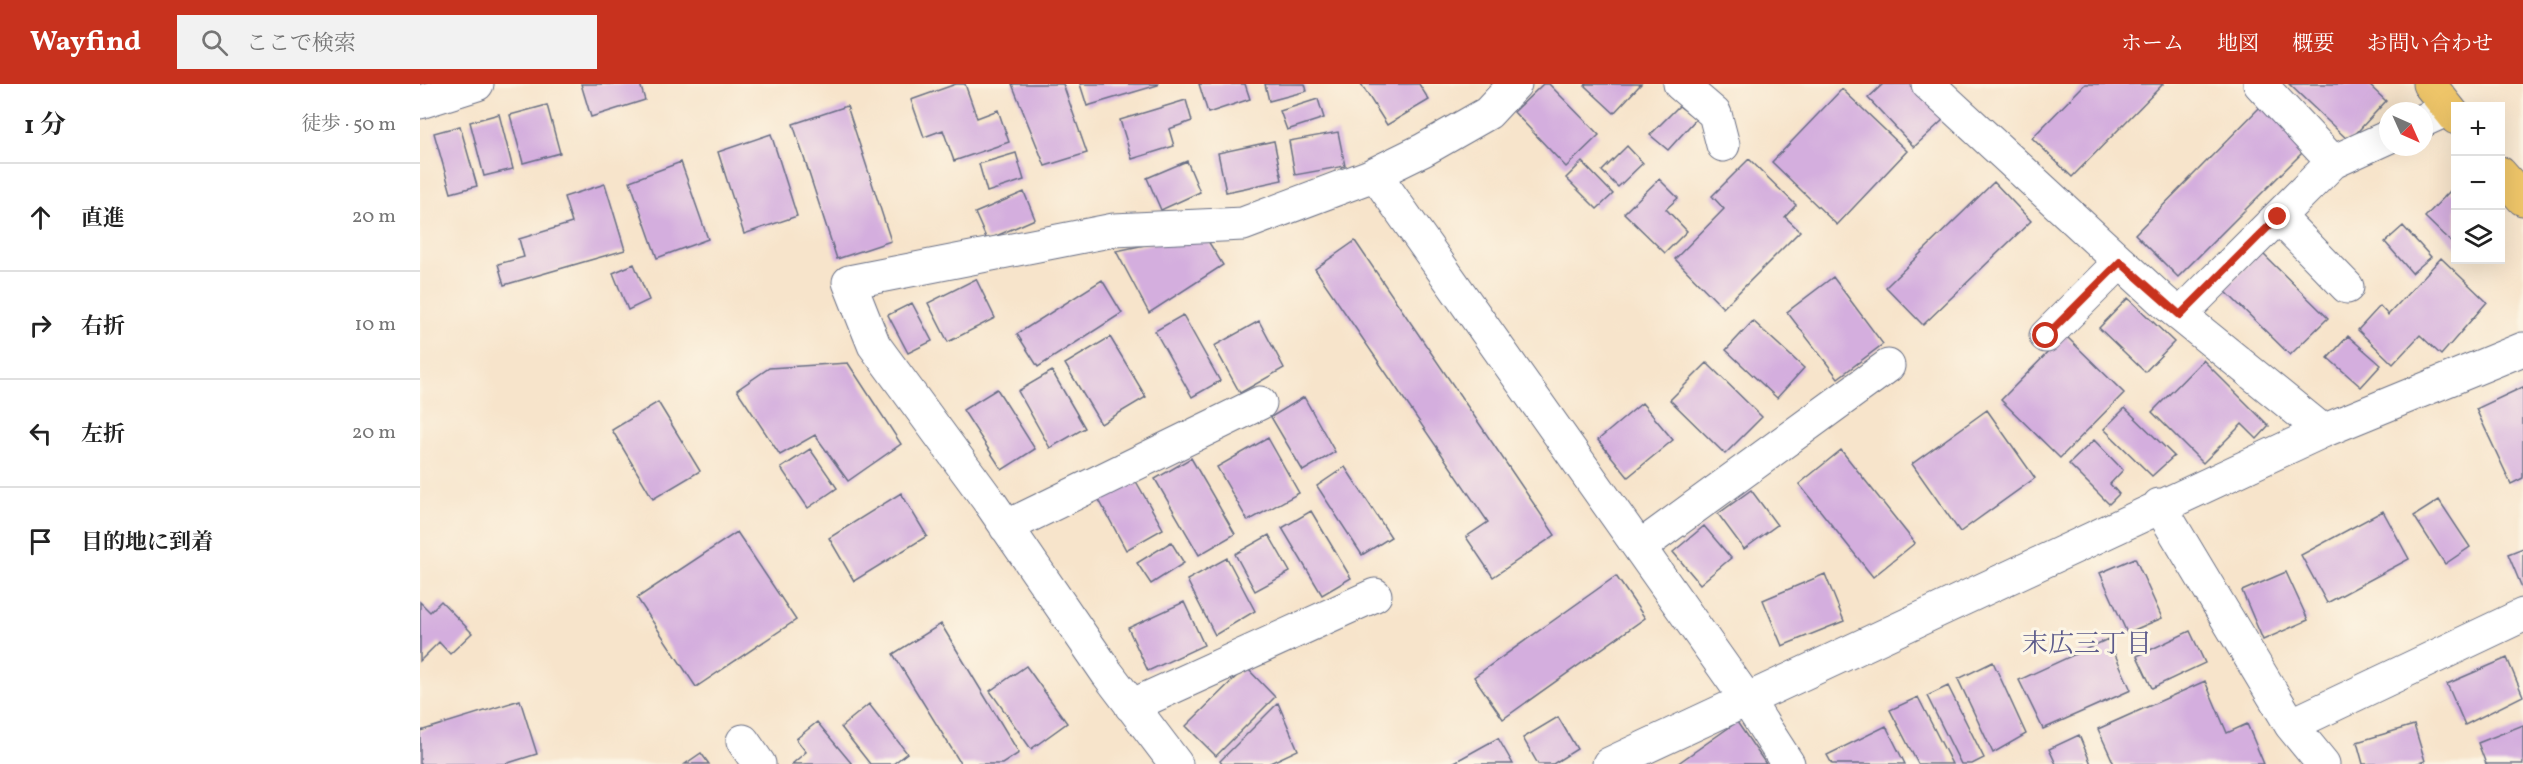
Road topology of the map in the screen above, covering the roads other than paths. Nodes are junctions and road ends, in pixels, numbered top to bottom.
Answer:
1 (477, 84) edge
2 (1515, 84) edge
3 (1680, 84) edge
4 (1928, 84) edge
5 (2260, 84) edge
6 (420, 102) edge
7 (2379, 141) edge
8 (1723, 145) dead end
9 (2333, 162) junction
10 (1375, 174) junction
11 (2505, 179) edge
12 (2523, 199) edge
13 (2278, 217) junction
14 (2120, 262) junction
15 (2347, 287) dead end
16 (2180, 315) junction
17 (2046, 336) dead end
18 (2523, 349) edge
19 (1888, 366) dead end
20 (1260, 403) dead end
21 (2323, 431) junction
22 (2159, 505) junction
23 (1006, 527) junction
24 (1640, 548) junction
25 (1375, 595) dead end
26 (2523, 615) edge
27 (1747, 700) junction
28 (1131, 706) junction
29 (2291, 725) junction
30 (1176, 764) edge
31 (1609, 764) edge
32 (1788, 764) edge
33 (2323, 764) edge

1 - 6 street
2 - 10 street
3 - 8 street
4 - 14 street
5 - 9 street
7 - 9 street
9 - 13 street
10 - 23 street
10 - 24 street
11 - 12 main road
13 - 15 street
13 - 16 street
14 - 16 street
14 - 17 street
16 - 21 street
18 - 21 street
19 - 24 street
20 - 23 street
21 - 22 street
22 - 27 street
22 - 29 street
23 - 28 street
24 - 27 street
25 - 28 street
26 - 29 street
27 - 31 street
27 - 32 street
28 - 30 street
29 - 33 street

